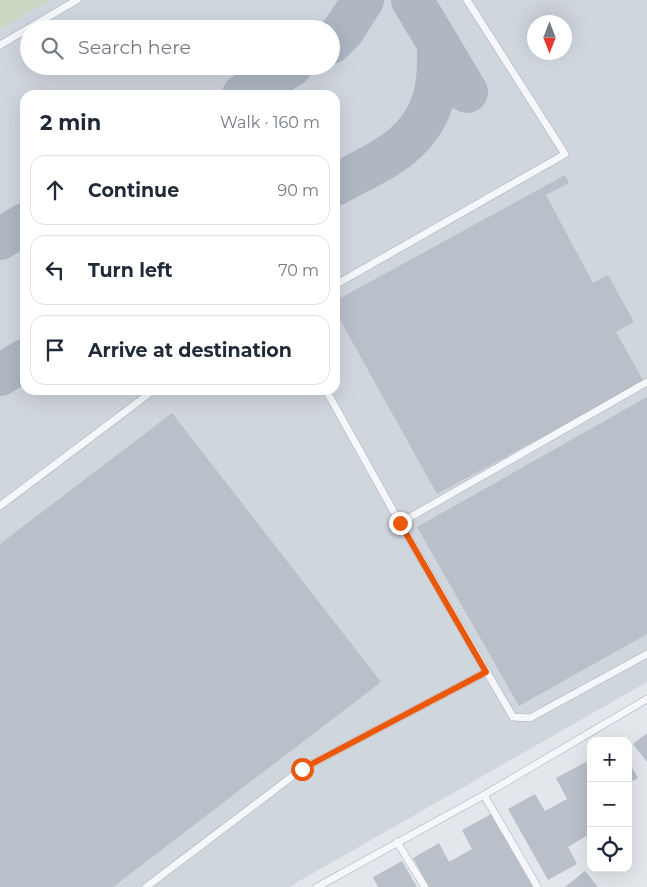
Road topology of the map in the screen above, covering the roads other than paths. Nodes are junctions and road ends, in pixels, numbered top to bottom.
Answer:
1 (77, 0) edge
2 (467, 0) edge
3 (43, 20) edge
4 (20, 33) edge
5 (0, 45) edge
6 (340, 282) edge
7 (647, 382) edge
8 (147, 395) edge
9 (329, 395) edge
10 (0, 506) edge
11 (400, 523) junction
12 (647, 654) edge
13 (486, 672) junction
14 (647, 699) edge
15 (484, 795) junction
16 (397, 842) junction
17 (537, 886) dead end
18 (146, 887) edge
19 (317, 887) edge
20 (424, 887) edge

1 - 3 lane
2 - 6 lane
4 - 5 lane
7 - 11 lane
8 - 10 lane
9 - 11 lane
11 - 13 lane
12 - 13 lane
13 - 18 lane
14 - 15 lane
15 - 16 lane
15 - 17 lane
16 - 19 lane
16 - 20 lane

